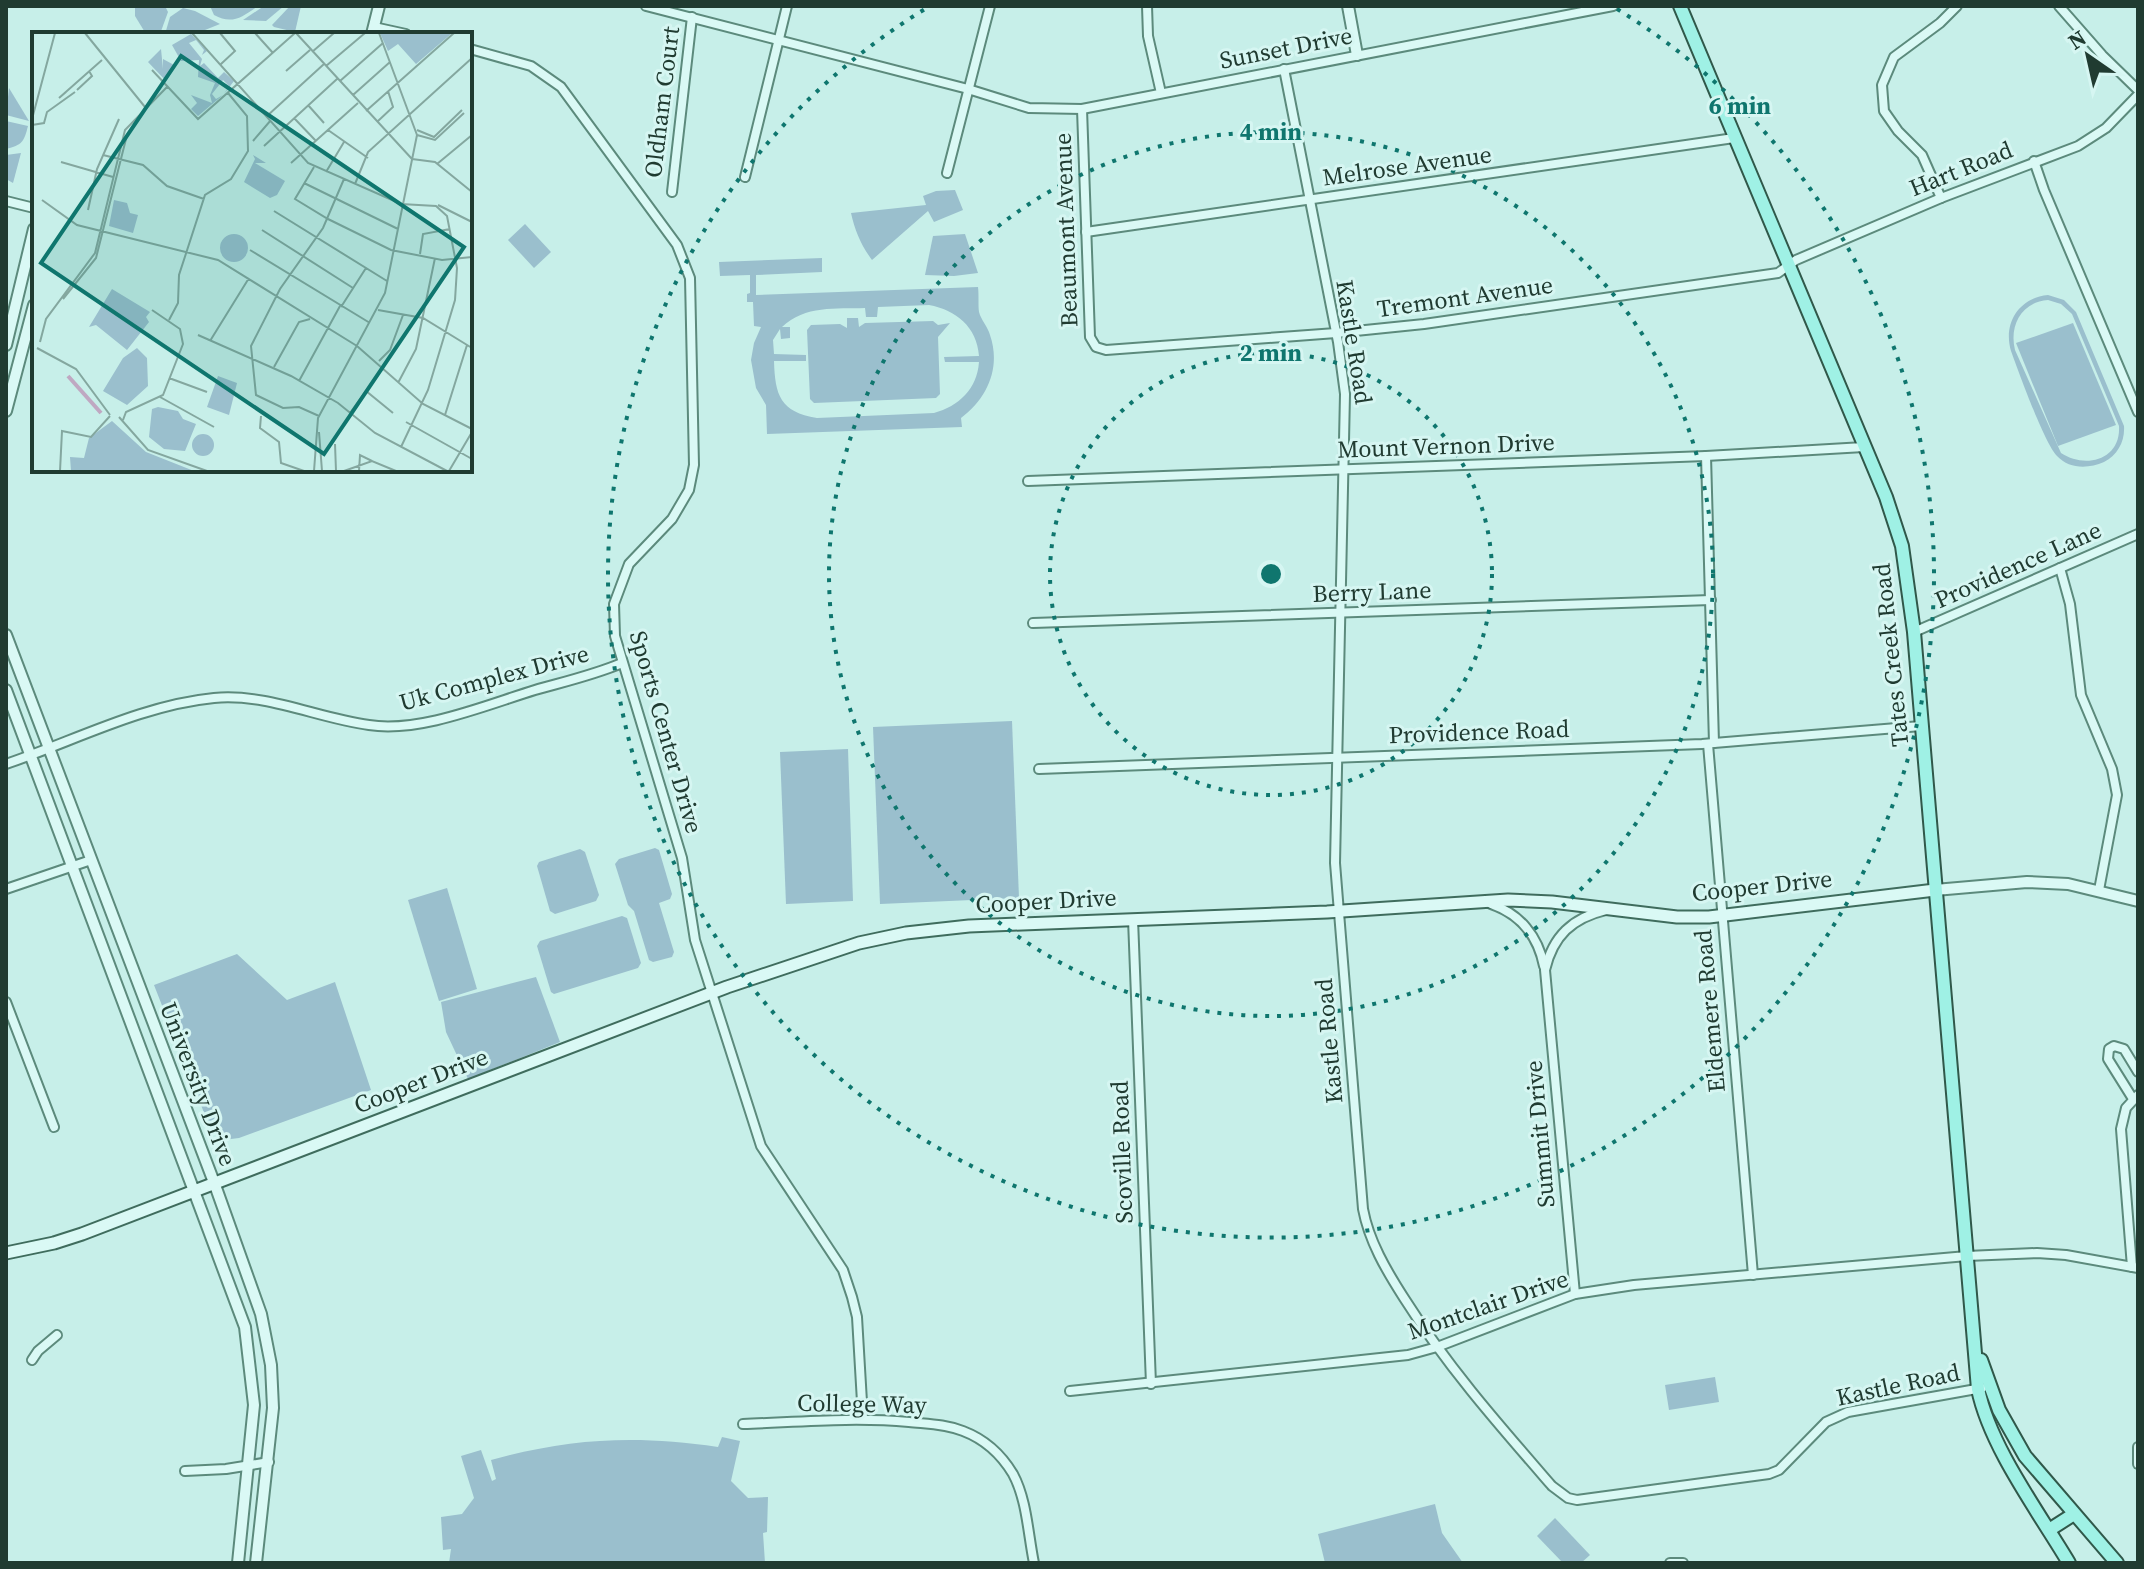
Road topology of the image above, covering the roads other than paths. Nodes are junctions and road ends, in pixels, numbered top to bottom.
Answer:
1 (379, 6) edge
2 (646, 6) edge
3 (787, 6) edge
4 (990, 6) edge
5 (1147, 6) edge
6 (1348, 6) edge
7 (1613, 6) edge
8 (1680, 6) edge
9 (1957, 6) edge
10 (2059, 6) edge
11 (658, 8) edge
12 (692, 17) junction
13 (373, 30) edge
14 (778, 40) junction
15 (472, 50) edge
16 (1357, 55) junction
17 (1284, 69) junction
18 (968, 89) junction
19 (1161, 93) junction
20 (2138, 93) edge
21 (1082, 109) junction
22 (1734, 138) junction
23 (2034, 161) junction
24 (947, 173) dead end
25 (745, 177) dead end
26 (672, 192) dead end
27 (1941, 198) junction
28 (1309, 200) junction
29 (6, 201) edge
30 (32, 208) edge
31 (1086, 232) junction
32 (32, 237) edge
33 (1789, 265) junction
34 (32, 312) edge
35 (1336, 333) junction
36 (6, 345) edge
37 (1096, 347) joint
38 (7, 398) edge
39 (6, 411) edge
40 (2138, 412) edge
41 (1864, 447) junction
42 (1706, 456) junction
43 (1344, 469) junction
44 (1028, 481) dead end
45 (2138, 534) edge
46 (2060, 568) junction
47 (1711, 600) junction
48 (1339, 613) junction
49 (1033, 623) dead end
50 (1914, 632) junction
51 (6, 635) edge
52 (622, 663) junction
53 (6, 690) edge
54 (1921, 726) junction
55 (1711, 743) junction
56 (49, 749) junction
57 (31, 756) junction
58 (1336, 758) junction
59 (6, 764) edge
60 (1039, 769) dead end
61 (91, 860) junction
62 (73, 866) junction
63 (6, 889) edge
64 (1935, 890) junction
65 (2099, 890) junction
66 (1483, 901) junction
67 (2138, 901) edge
68 (1610, 909) junction
69 (1337, 911) junction
70 (1722, 917) junction
71 (1133, 919) junction
72 (1545, 970) junction
73 (713, 993) junction
74 (6, 1002) edge
75 (2138, 1072) edge
76 (2135, 1097) edge
77 (54, 1127) dead end
78 (215, 1185) junction
79 (196, 1192) junction
80 (6, 1253) edge
81 (1967, 1256) junction
82 (2135, 1267) edge
83 (1753, 1275) junction
84 (1575, 1294) junction
85 (57, 1335) dead end
86 (1437, 1347) junction
87 (32, 1360) dead end
88 (1151, 1384) junction
89 (1984, 1387) junction
90 (1070, 1391) dead end
91 (863, 1419) junction
92 (743, 1424) dead end
93 (2138, 1447) edge
94 (269, 1462) junction
95 (2138, 1464) edge
96 (249, 1465) junction
97 (185, 1471) dead end
98 (2074, 1514) junction
99 (2049, 1530) junction
100 (238, 1563) edge
101 (256, 1563) edge
102 (1034, 1563) edge
103 (1670, 1563) edge
104 (1683, 1563) edge
105 (2069, 1563) edge
106 (2117, 1563) edge

1 - 13 street
2 - 11 street, Sunset Drive
3 - 14 street
4 - 18 street
5 - 19 street
6 - 16 street
7 - 16 street, Sunset Drive
8 - 22 main road, Tates Creek Road
9 - 27 street
10 - 20 street
11 - 12 street, Sunset Drive
12 - 14 street, Sunset Drive
12 - 26 street, Oldham Court
14 - 18 street, Sunset Drive
14 - 25 street
15 - 52 street, Sports Center Drive
16 - 17 street, Sunset Drive
17 - 19 street, Sunset Drive
17 - 28 street, Kastle Road
18 - 21 street, Sunset Drive
18 - 24 street
19 - 21 street, Sunset Drive
20 - 23 street, Hart Road
21 - 31 street, Beaumont Avenue
22 - 28 street, Melrose Avenue
22 - 33 main road, Tates Creek Road
23 - 27 street, Hart Road
23 - 40 street
27 - 33 street, Hart Road
28 - 31 street, Melrose Avenue
28 - 35 street, Kastle Road
29 - 30 street
31 - 37 street, Beaumont Avenue
32 - 36 street
33 - 35 street, Tremont Avenue
33 - 41 main road, Tates Creek Road
34 - 38 street
35 - 37 street, Tremont Avenue
35 - 43 street, Kastle Road
38 - 39 street
41 - 42 street, Mount Vernon Drive
41 - 50 main road, Tates Creek Road
42 - 43 street, Mount Vernon Drive
42 - 47 street, Eldemere Road
43 - 44 street, Mount Vernon Drive
43 - 48 street, Kastle Road
45 - 46 street, Providence Lane
46 - 50 street, Providence Lane
46 - 65 street
47 - 48 street, Berry Lane
47 - 55 street, Eldemere Road
48 - 49 street, Berry Lane
48 - 58 street, Kastle Road
50 - 54 main road, Tates Creek Road
51 - 56 street, University Drive
52 - 56 street, Uk Complex Drive
52 - 73 street, Sports Center Drive
53 - 57 street, University Drive
54 - 55 street, Providence Road
54 - 64 main road, Tates Creek Road
55 - 58 street, Providence Road
55 - 70 street, Eldemere Road
56 - 57 street, Uk Complex Drive
56 - 61 street, University Drive
57 - 59 street, Uk Complex Drive
57 - 62 street, University Drive
58 - 60 street, Providence Road
58 - 69 street, Kastle Road
61 - 62 street
61 - 78 street, University Drive
62 - 63 street
62 - 79 street, University Drive
64 - 65 street, Cooper Drive
64 - 70 main road, Cooper Drive
64 - 81 main road, Tates Creek Road
65 - 67 street, Cooper Drive
66 - 68 main road, Cooper Drive
66 - 69 main road, Cooper Drive
66 - 72 street, Summit Drive
68 - 70 main road, Cooper Drive
68 - 72 street, Summit Drive
69 - 71 main road, Cooper Drive
69 - 86 street, Kastle Road
70 - 83 street, Eldemere Road
71 - 73 main road, Cooper Drive
71 - 88 street, Scoville Road
72 - 84 street, Summit Drive
73 - 78 main road, Cooper Drive
73 - 91 street, Sports Center Drive
74 - 77 street
75 - 76 street
76 - 82 street
78 - 79 main road, Cooper Drive
78 - 94 street, University Drive
79 - 80 main road, Cooper Drive
79 - 96 street, University Drive
81 - 82 street, Montclair Drive
81 - 83 street, Montclair Drive
81 - 89 main road, Tates Creek Road
83 - 84 street, Montclair Drive
84 - 86 street, Montclair Drive
85 - 87 street
86 - 88 street, Montclair Drive
86 - 89 street, Kastle Road
88 - 90 street, Montclair Drive
89 - 98 main road, Tates Creek Road
89 - 99 main road, Tates Creek Road
91 - 92 street, College Way
91 - 102 street, College Way
93 - 95 street
94 - 96 street
94 - 101 street, University Drive
96 - 97 street
96 - 100 street, University Drive
98 - 99 main road
98 - 106 main road, Tates Creek Road
99 - 105 main road, Tates Creek Road
103 - 104 street

